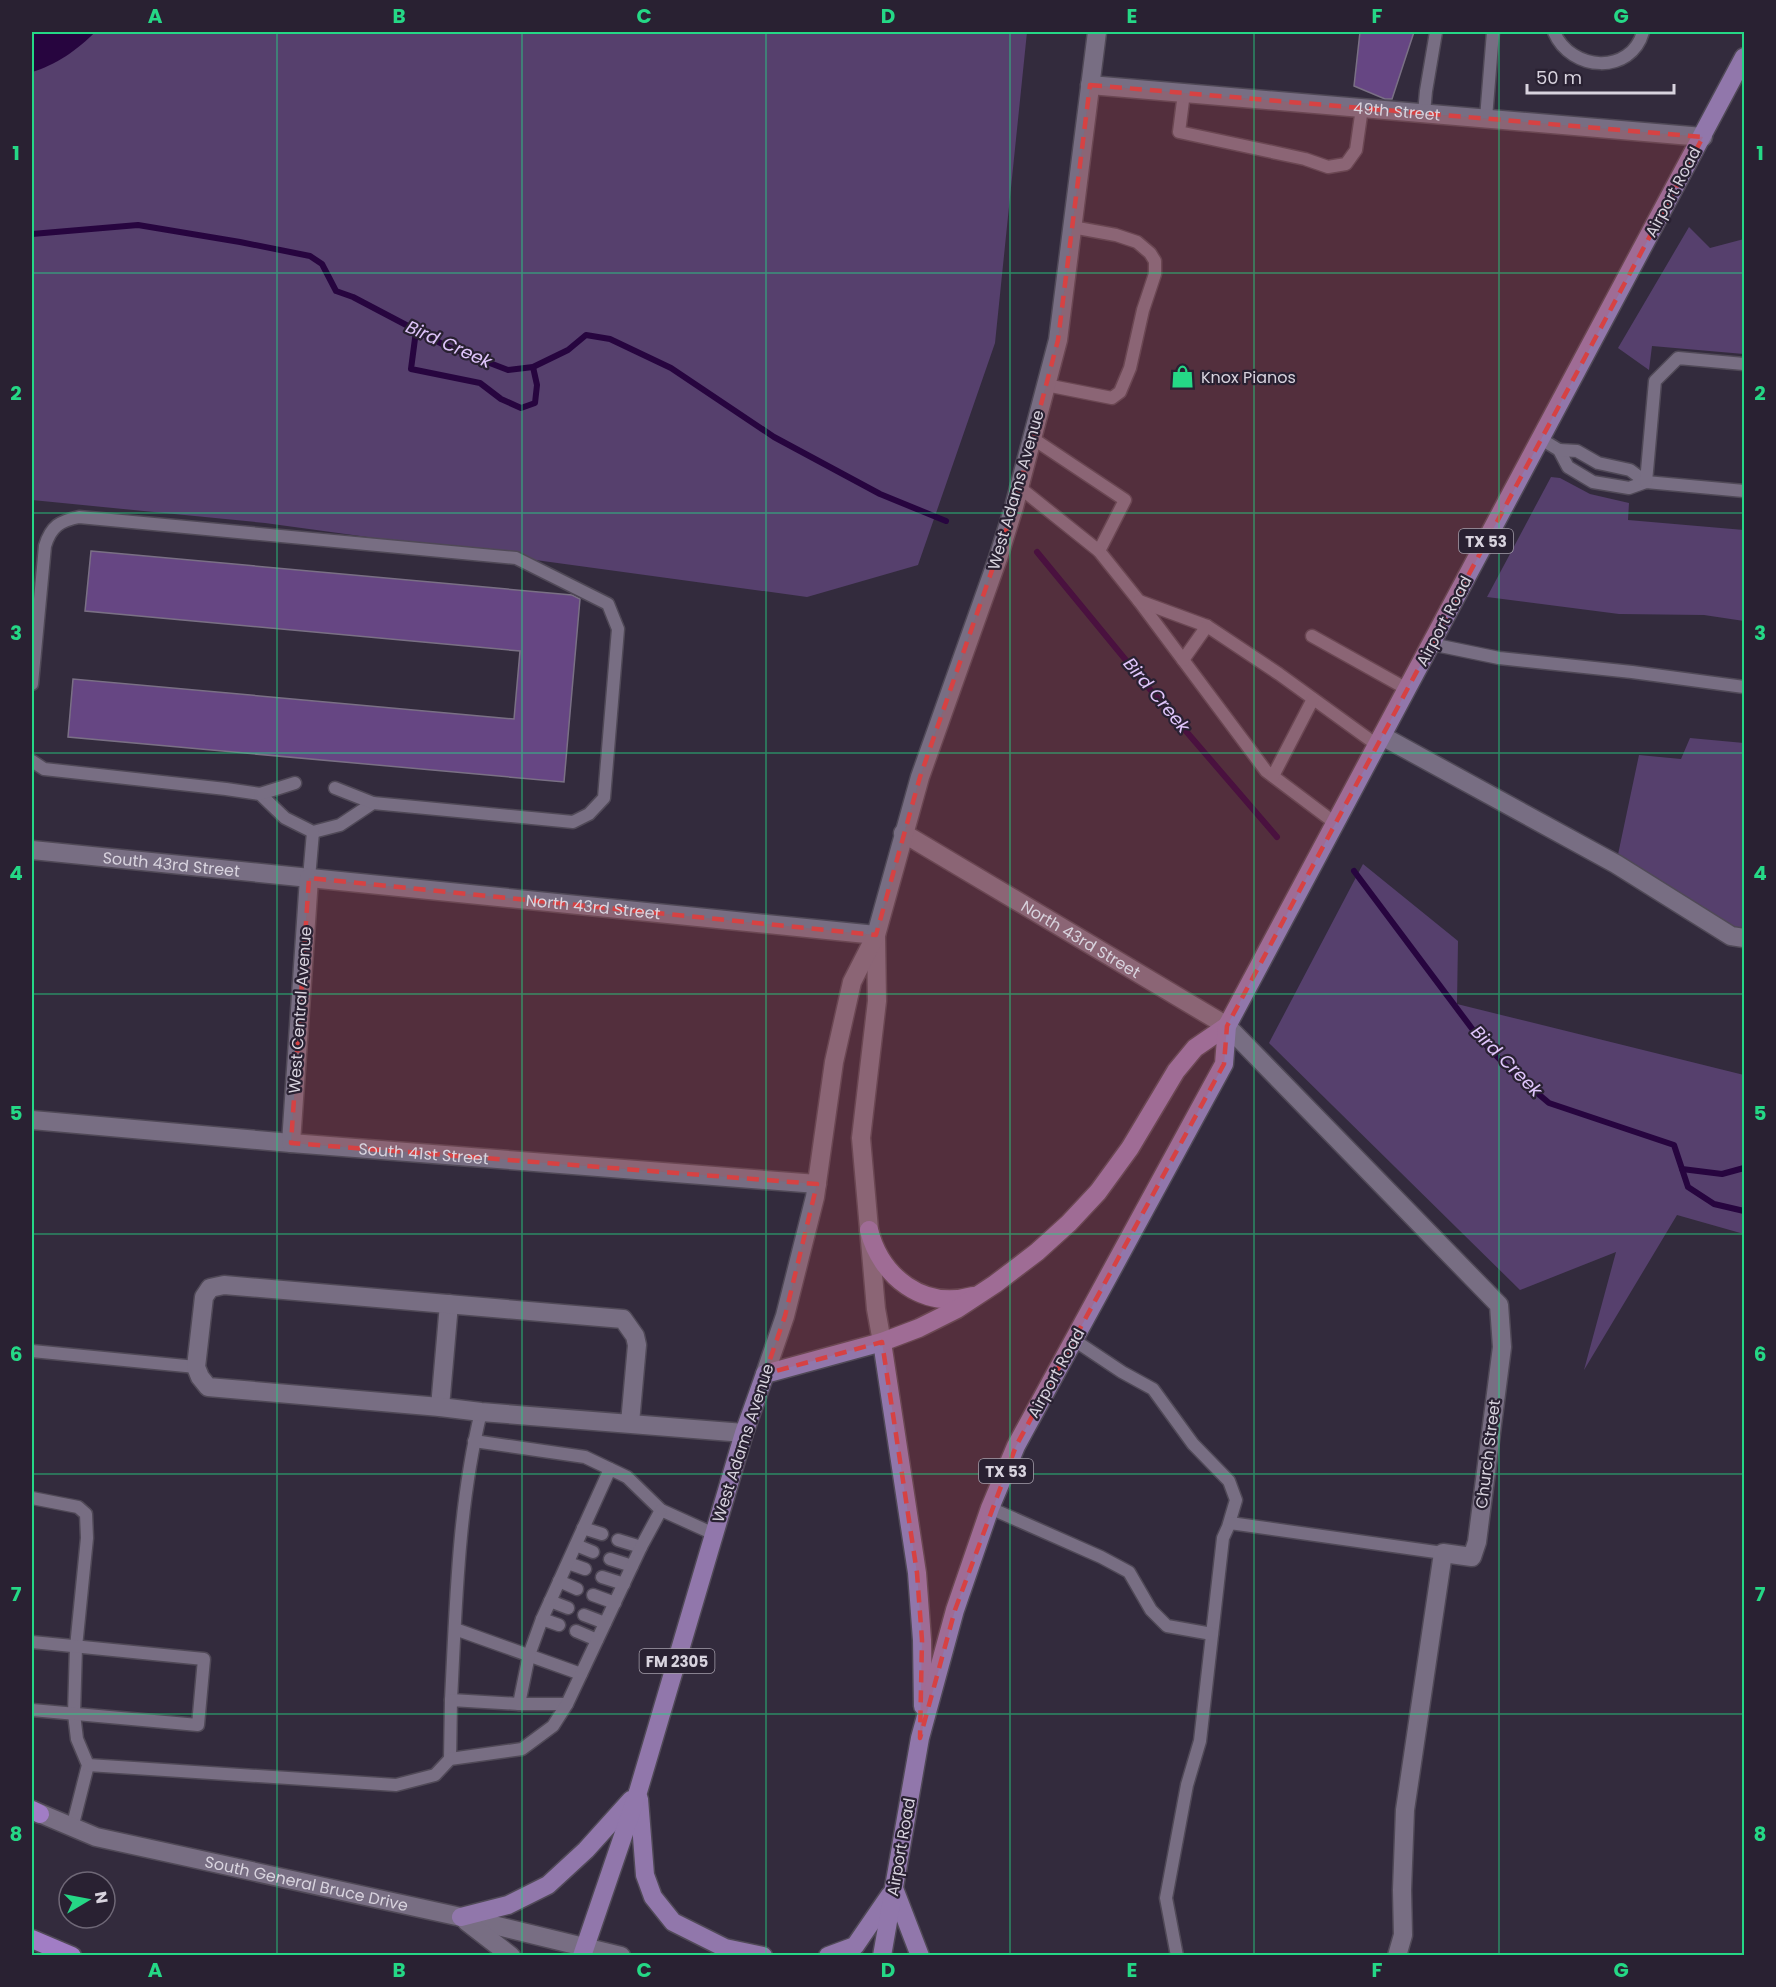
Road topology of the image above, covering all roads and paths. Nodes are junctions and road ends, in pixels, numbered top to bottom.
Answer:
1 (1097, 32) edge
2 (1436, 32) edge
3 (1494, 32) edge
4 (1554, 32) edge
5 (1643, 32) edge
6 (1744, 57) edge
7 (1090, 85) junction
8 (1184, 93) junction
9 (1362, 108) junction
10 (1425, 113) junction
11 (1486, 118) junction
12 (1703, 137) junction
13 (1072, 227) junction
14 (1744, 364) edge
15 (1046, 385) junction
16 (1032, 438) junction
17 (1541, 439) junction
18 (1559, 450) junction
19 (1646, 482) junction
20 (1019, 487) junction
21 (1744, 491) edge
22 (1099, 550) junction
23 (1140, 601) junction
24 (1207, 626) junction
25 (1312, 636) dead end
26 (1431, 644) junction
27 (1183, 660) junction
28 (32, 684) edge
29 (1744, 687) edge
30 (1407, 689) junction
31 (1313, 699) junction
32 (1379, 741) junction
33 (32, 761) edge
34 (1273, 777) junction
35 (295, 783) dead end
36 (335, 788) dead end
37 (260, 795) junction
38 (374, 803) junction
39 (1335, 823) junction
40 (313, 832) junction
41 (903, 833) junction
42 (32, 850) edge
43 (309, 878) junction
44 (876, 934) junction
45 (1744, 938) edge
46 (1227, 1026) junction
47 (32, 1120) edge
48 (291, 1143) junction
49 (817, 1184) junction
50 (869, 1230) junction
51 (980, 1294) junction
52 (449, 1304) junction
53 (1074, 1340) junction
54 (882, 1342) junction
55 (32, 1351) edge
56 (196, 1367) junction
57 (765, 1374) junction
58 (440, 1407) junction
59 (481, 1412) junction
60 (630, 1423) junction
61 (744, 1433) junction
62 (474, 1441) junction
63 (610, 1469) junction
64 (32, 1498) edge
65 (990, 1508) junction
66 (661, 1510) junction
67 (1230, 1523) junction
68 (583, 1528) junction
69 (602, 1534) dead end
70 (714, 1534) junction
71 (618, 1540) dead end
72 (576, 1545) junction
73 (641, 1547) junction
74 (593, 1552) dead end
75 (1443, 1553) junction
76 (609, 1559) dead end
77 (568, 1563) junction
78 (632, 1566) junction
79 (585, 1569) dead end
80 (602, 1577) dead end
81 (559, 1581) junction
82 (624, 1584) junction
83 (577, 1589) dead end
84 (593, 1595) dead end
85 (550, 1601) junction
86 (615, 1603) junction
87 (568, 1608) dead end
88 (585, 1615) dead end
89 (542, 1619) junction
90 (605, 1623) junction
91 (559, 1625) dead end
92 (455, 1629) junction
93 (576, 1631) dead end
94 (1212, 1634) junction
95 (597, 1640) junction
96 (32, 1642) edge
97 (76, 1647) junction
98 (529, 1655) junction
99 (581, 1674) junction
100 (451, 1700) junction
101 (519, 1704) junction
102 (567, 1704) junction
103 (32, 1710) edge
104 (74, 1714) junction
105 (920, 1738) junction
106 (450, 1759) junction
107 (88, 1765) junction
108 (638, 1791) junction
109 (34, 1811) edge
110 (72, 1828) junction
111 (894, 1889) junction
112 (461, 1917) junction
113 (32, 1938) edge
114 (584, 1951) edge
115 (72, 1956) edge
116 (511, 1956) edge
117 (621, 1956) edge
118 (763, 1956) edge
119 (828, 1956) edge
120 (882, 1956) edge
121 (920, 1956) edge
122 (1177, 1956) edge
123 (1397, 1956) edge

1 - 7 street, West Adams Avenue / FM 2305
2 - 10 lane
3 - 11 lane
4 - 5 lane
6 - 12 main road, Airport Road / TX 53
7 - 8 street, 49th Street
7 - 13 street, West Adams Avenue / FM 2305
8 - 9 street, 49th Street
8 - 9 lane
9 - 10 street, 49th Street
10 - 11 street, 49th Street
11 - 12 street, 49th Street
12 - 17 main road, Airport Road / TX 53
13 - 15 street, West Adams Avenue / FM 2305
13 - 15 lane
14 - 19 lane
15 - 16 street, West Adams Avenue / FM 2305
16 - 20 street, West Adams Avenue / FM 2305
16 - 22 lane
17 - 18 lane
17 - 26 main road, Airport Road / TX 53
18 - 19 lane
18 - 19 lane
19 - 21 lane
20 - 22 lane
20 - 41 street, West Adams Avenue / FM 2305
22 - 23 lane
23 - 24 lane
23 - 27 lane
24 - 27 lane
24 - 31 lane
25 - 30 lane
26 - 29 lane
26 - 30 main road, Airport Road / TX 53
27 - 34 lane
28 - 38 lane
30 - 32 main road, Airport Road / TX 53
31 - 32 lane
31 - 34 lane
32 - 39 main road, Airport Road / TX 53
32 - 45 street
33 - 37 lane
34 - 39 lane
35 - 37 lane
36 - 38 lane
37 - 40 lane
38 - 40 lane
39 - 46 main road, Airport Road / TX 53
40 - 43 lane
41 - 44 street, West Adams Avenue / FM 2305
41 - 46 street, North 43rd Street
42 - 43 street, South 43rd Street
43 - 44 street, North 43rd Street
43 - 48 street, West Central Avenue
44 - 49 street, West Adams Avenue / FM 2305
44 - 50 street, West Adams Avenue / FM 2305
46 - 51 main road, Airport Road / TX 53
46 - 53 main road, Airport Road / TX 53
46 - 75 street, Church Street
47 - 48 street, South 41st Street
48 - 49 street, South 41st Street
49 - 57 street, West Adams Avenue / FM 2305
50 - 51 main road
50 - 54 street, West Adams Avenue / FM 2305
51 - 54 main road, Airport Road / TX 53
52 - 56 street
52 - 58 street
52 - 60 street
53 - 65 main road, Airport Road / TX 53
53 - 67 lane
54 - 57 main road, Airport Road / TX 53
54 - 105 main road, Airport Road / TX 53
55 - 56 lane
56 - 58 street
57 - 61 main road, West Adams Avenue / FM 2305
58 - 59 street
59 - 60 street
59 - 62 lane
60 - 61 street
61 - 70 main road, West Adams Avenue / FM 2305
62 - 63 lane
62 - 92 lane
63 - 66 lane
63 - 68 lane
64 - 97 lane
65 - 94 lane
65 - 105 main road, Airport Road / TX 53
66 - 70 lane
66 - 73 lane
67 - 75 lane
67 - 94 lane
68 - 69 lane
68 - 72 lane
70 - 108 main road, West Adams Avenue / FM 2305
71 - 73 lane
72 - 74 lane
72 - 77 lane
73 - 78 lane
75 - 123 street
76 - 78 lane
77 - 79 lane
77 - 81 lane
78 - 82 lane
80 - 82 lane
81 - 83 lane
81 - 85 lane
82 - 86 lane
84 - 86 lane
85 - 87 lane
85 - 89 lane
86 - 90 lane
88 - 90 lane
89 - 91 lane
89 - 98 lane
90 - 95 lane
92 - 98 lane
92 - 100 lane
93 - 95 lane
94 - 122 lane
95 - 99 lane
96 - 97 lane
97 - 104 lane
97 - 104 lane
98 - 99 lane
98 - 101 lane
99 - 102 lane
100 - 101 lane
100 - 106 lane
101 - 102 lane
102 - 106 lane
103 - 104 lane
104 - 107 lane
105 - 111 main road, Airport Road / TX 53
106 - 107 lane
107 - 110 lane
108 - 112 main road
108 - 114 main road, West Adams Avenue / FM 2305
108 - 118 main road
109 - 110 street, South General Bruce Drive
110 - 112 street, South General Bruce Drive
111 - 119 main road
111 - 120 main road, Airport Road / TX 53
111 - 121 main road
112 - 114 street, South General Bruce Drive
112 - 116 street
113 - 115 highway
114 - 117 street, South General Bruce Drive

